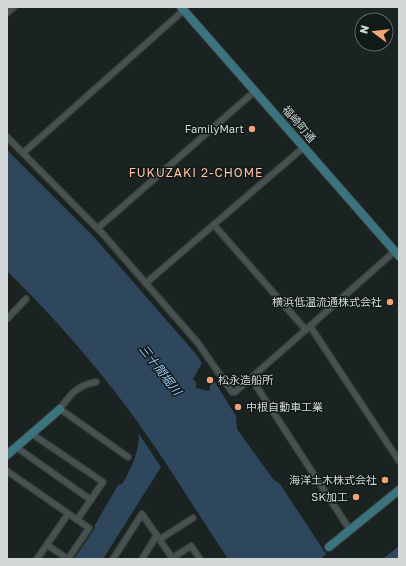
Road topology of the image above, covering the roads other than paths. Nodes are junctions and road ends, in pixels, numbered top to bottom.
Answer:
1 (14, 7) edge
2 (183, 8) edge
3 (7, 13) edge
4 (255, 91) junction
5 (7, 137) edge
6 (304, 146) junction
7 (23, 153) junction
8 (214, 225) junction
9 (98, 228) junction
10 (397, 254) edge
11 (146, 283) junction
12 (26, 299) dead end
13 (7, 319) edge
14 (308, 328) junction
15 (251, 378) junction
16 (96, 382) dead end
17 (60, 409) junction
18 (32, 434) junction
19 (16, 447) junction
20 (7, 455) edge
21 (128, 456) dead end
22 (399, 461) edge
23 (7, 471) edge
24 (399, 490) edge
25 (91, 500) junction
26 (68, 514) junction
27 (193, 518) dead end
28 (77, 520) junction
29 (350, 530) junction
30 (159, 537) junction
31 (47, 545) junction
32 (329, 547) dead end
33 (172, 558) edge
34 (37, 559) edge
35 (68, 559) edge
36 (113, 559) edge
37 (142, 559) edge
38 (200, 559) edge

1 - 3 street
2 - 4 street, 福崎町通
2 - 7 street
4 - 6 street, 福崎町通
4 - 9 street
5 - 7 street
6 - 8 street
6 - 10 street, 福崎町通
7 - 9 street
8 - 11 street
8 - 14 street
9 - 11 street
10 - 14 street
11 - 15 street
12 - 13 street
14 - 15 street
14 - 22 street
15 - 29 street
16 - 17 street
17 - 18 street
17 - 21 street
18 - 19 street
18 - 25 street
19 - 20 street
19 - 25 street
23 - 26 street
24 - 29 street
25 - 28 street
26 - 28 street
26 - 31 street
27 - 30 street
28 - 35 street
29 - 32 street
30 - 33 street
30 - 36 street
30 - 37 street
31 - 34 street
31 - 35 street
33 - 38 street

